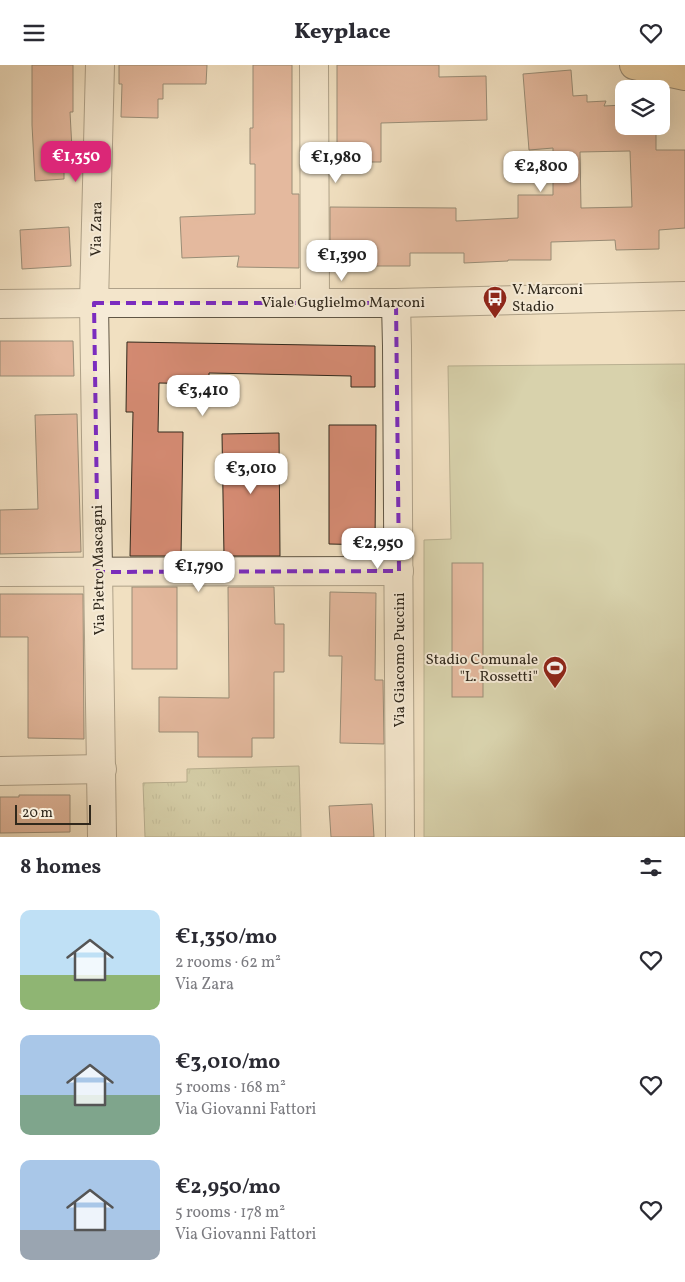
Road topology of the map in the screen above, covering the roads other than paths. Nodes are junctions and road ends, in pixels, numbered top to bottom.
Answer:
1 (100, 65) edge
2 (314, 65) edge
3 (634, 65) edge
4 (685, 77) edge
5 (685, 296) edge
6 (94, 303) junction
7 (315, 303) junction
8 (396, 303) junction
9 (0, 305) edge
10 (399, 571) junction
11 (0, 572) edge
12 (98, 573) junction
13 (102, 769) junction
14 (0, 771) edge
15 (102, 837) edge
16 (400, 837) edge

1 - 6 street, Via Zara
2 - 7 street
3 - 4 main road
5 - 8 street, Viale Guglielmo Marconi
6 - 7 street, Viale Guglielmo Marconi
6 - 9 street, Viale Guglielmo Marconi
6 - 12 street, Via Pietro Mascagni
7 - 8 street, Viale Guglielmo Marconi
8 - 10 street, Via Giacomo Puccini
10 - 12 street
10 - 16 street, Via Giacomo Puccini
11 - 12 street
12 - 13 street, Via Pietro Mascagni
13 - 14 street
13 - 15 street, Via Pietro Mascagni

